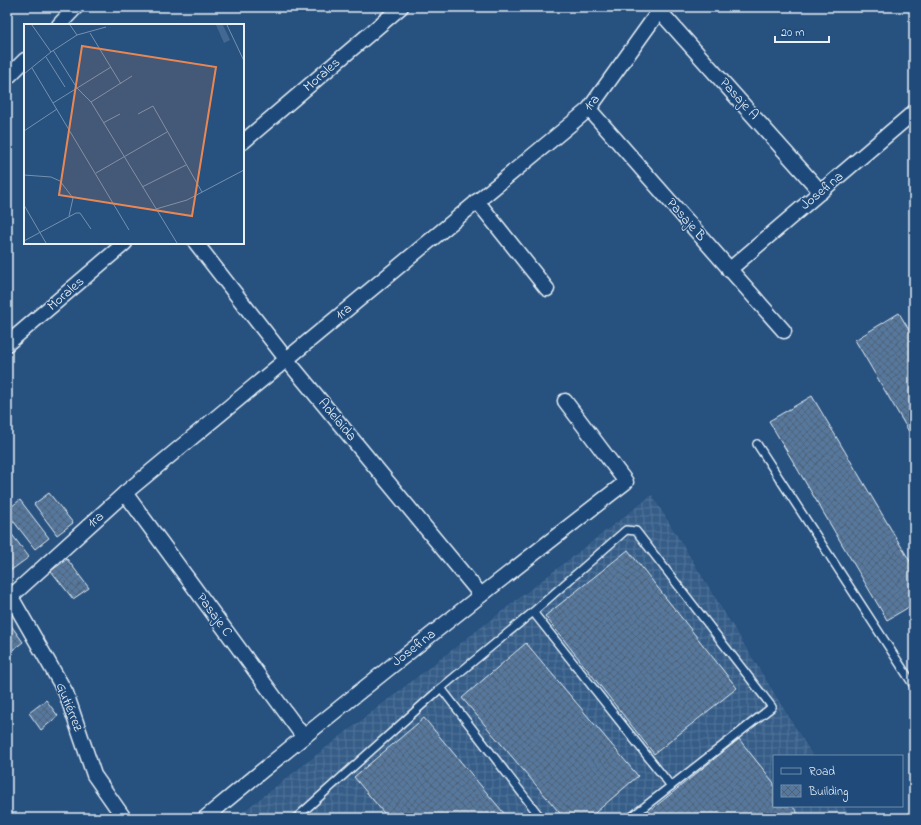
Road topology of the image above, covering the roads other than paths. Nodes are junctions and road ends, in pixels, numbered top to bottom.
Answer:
1 (76, 7) edge
2 (401, 7) edge
3 (659, 8) edge
4 (60, 24) edge
5 (24, 61) edge
6 (7, 78) edge
7 (590, 109) junction
8 (914, 112) edge
9 (244, 141) edge
10 (821, 192) junction
11 (477, 201) junction
12 (124, 244) edge
13 (197, 244) edge
14 (729, 270) junction
15 (547, 289) dead end
16 (784, 331) dead end
17 (7, 344) edge
18 (287, 360) junction
19 (565, 400) dead end
20 (757, 444) dead end
21 (125, 493) junction
22 (481, 595) junction
23 (9, 598) edge
24 (533, 612) junction
25 (914, 686) edge
26 (441, 688) junction
27 (303, 736) junction
28 (671, 786) junction
29 (124, 818) edge
30 (205, 818) edge
31 (296, 818) edge
32 (541, 818) edge
33 (630, 818) edge

1 - 4 street
2 - 9 street, Morales
3 - 7 street, 1ra
3 - 10 street, Pasaje A
5 - 6 street
7 - 11 street, 1ra
7 - 14 street, Pasaje B
8 - 10 street, Josefina
10 - 14 street, Josefina
11 - 15 street
11 - 18 street, 1ra
12 - 17 street, Morales
13 - 18 street, Adelaida
14 - 16 street, Pasaje B
18 - 21 street, 1ra
18 - 22 street, Adelaida
19 - 22 street, Josefina
20 - 25 lane
21 - 23 street, 1ra
21 - 27 street, Pasaje C
22 - 27 street, Josefina
23 - 29 street, Gutiérrez
24 - 26 lane
24 - 28 lane
24 - 28 lane
26 - 31 lane
26 - 32 lane
27 - 30 street, Josefina
28 - 33 lane

